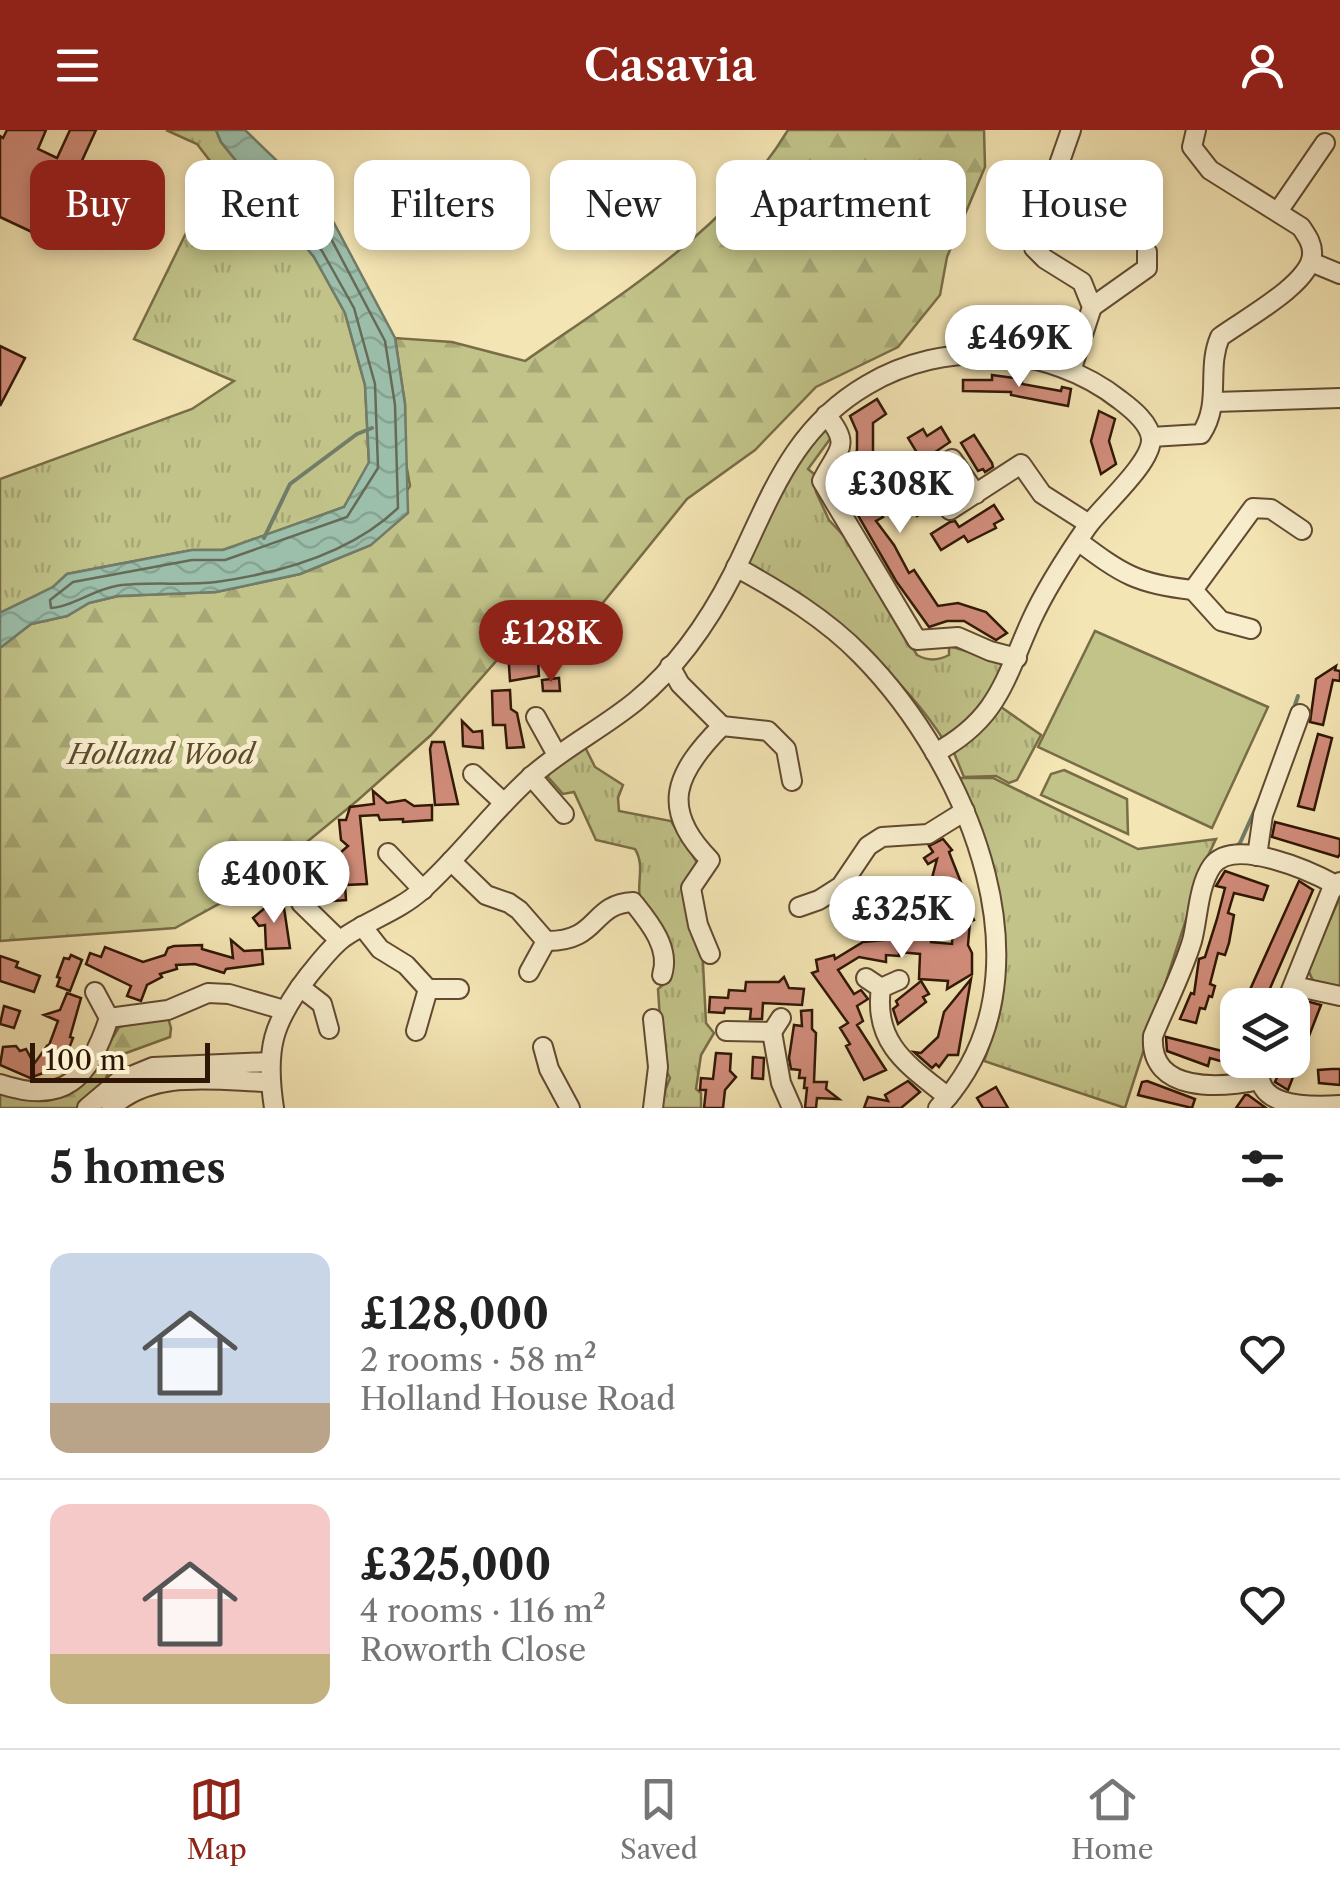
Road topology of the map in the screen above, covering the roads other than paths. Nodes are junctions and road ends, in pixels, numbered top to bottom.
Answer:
1 (1071, 130) edge
2 (1196, 130) edge
3 (1326, 142) edge
4 (1278, 210) junction
5 (1147, 252) dead end
6 (1311, 262) junction
7 (1340, 274) edge
8 (1092, 306) junction
9 (1071, 371) junction
10 (1340, 398) edge
11 (1214, 402) junction
12 (826, 415) junction
13 (1151, 437) junction
14 (976, 494) dead end
15 (1089, 524) junction
16 (1302, 530) dead end
17 (1078, 541) junction
18 (736, 566) junction
19 (1193, 590) junction
20 (1250, 629) dead end
21 (1017, 658) junction
22 (670, 666) junction
23 (1300, 714) dead end
24 (536, 718) dead end
25 (722, 726) junction
26 (935, 754) junction
27 (558, 755) junction
28 (473, 774) dead end
29 (531, 776) junction
30 (792, 780) dead end
31 (504, 804) junction
32 (965, 812) junction
33 (564, 814) dead end
34 (388, 853) dead end
35 (1257, 856) junction
36 (451, 862) junction
37 (1338, 884) edge
38 (423, 890) junction
39 (301, 903) dead end
40 (799, 906) dead end
41 (362, 926) junction
42 (340, 940) junction
43 (546, 941) junction
44 (710, 954) dead end
45 (529, 972) dead end
46 (662, 975) dead end
47 (882, 982) dead end
48 (1294, 986) joint
49 (300, 987) junction
50 (459, 989) dead end
51 (428, 990) junction
52 (95, 992) dead end
53 (1340, 996) edge
54 (284, 1010) junction
55 (110, 1018) junction
56 (652, 1019) dead end
57 (329, 1029) dead end
58 (416, 1030) dead end
59 (726, 1031) dead end
60 (543, 1048) dead end
61 (268, 1062) junction
62 (1260, 1080) joint
63 (270, 1082) junction
64 (0, 1084) edge
65 (943, 1103) edge
66 (1340, 1105) edge
67 (87, 1108) edge
68 (110, 1108) edge
69 (274, 1108) edge
70 (570, 1108) edge
71 (652, 1108) edge
72 (792, 1108) edge

1 - 8 street
2 - 4 street
3 - 4 street
4 - 6 street
5 - 8 street
6 - 7 street
6 - 11 street
8 - 9 street
9 - 12 street
9 - 13 street
10 - 11 street
11 - 13 street
12 - 18 street
12 - 21 street
13 - 15 street
14 - 15 street
15 - 17 street
16 - 19 street
17 - 19 street
17 - 21 street
18 - 22 street
18 - 26 street
19 - 20 street
21 - 26 street
22 - 25 street
22 - 27 street
23 - 35 street
24 - 27 street
25 - 30 street
25 - 44 street
26 - 32 street
27 - 29 street
28 - 31 street
29 - 31 street
29 - 33 street
31 - 36 street
32 - 40 street
32 - 65 street
34 - 38 street
35 - 37 street
35 - 62 street
36 - 38 street
36 - 43 street
37 - 48 street
38 - 41 street
39 - 42 street
41 - 42 street
41 - 51 street
42 - 49 street
43 - 45 street
43 - 46 street
47 - 65 street
48 - 53 street
49 - 54 street
49 - 57 street
50 - 51 street
51 - 58 street
52 - 55 street
54 - 55 street
54 - 61 street
55 - 64 street
56 - 71 street
59 - 72 street
60 - 70 street
61 - 63 street
61 - 67 street
62 - 66 street
63 - 68 street
63 - 69 street

